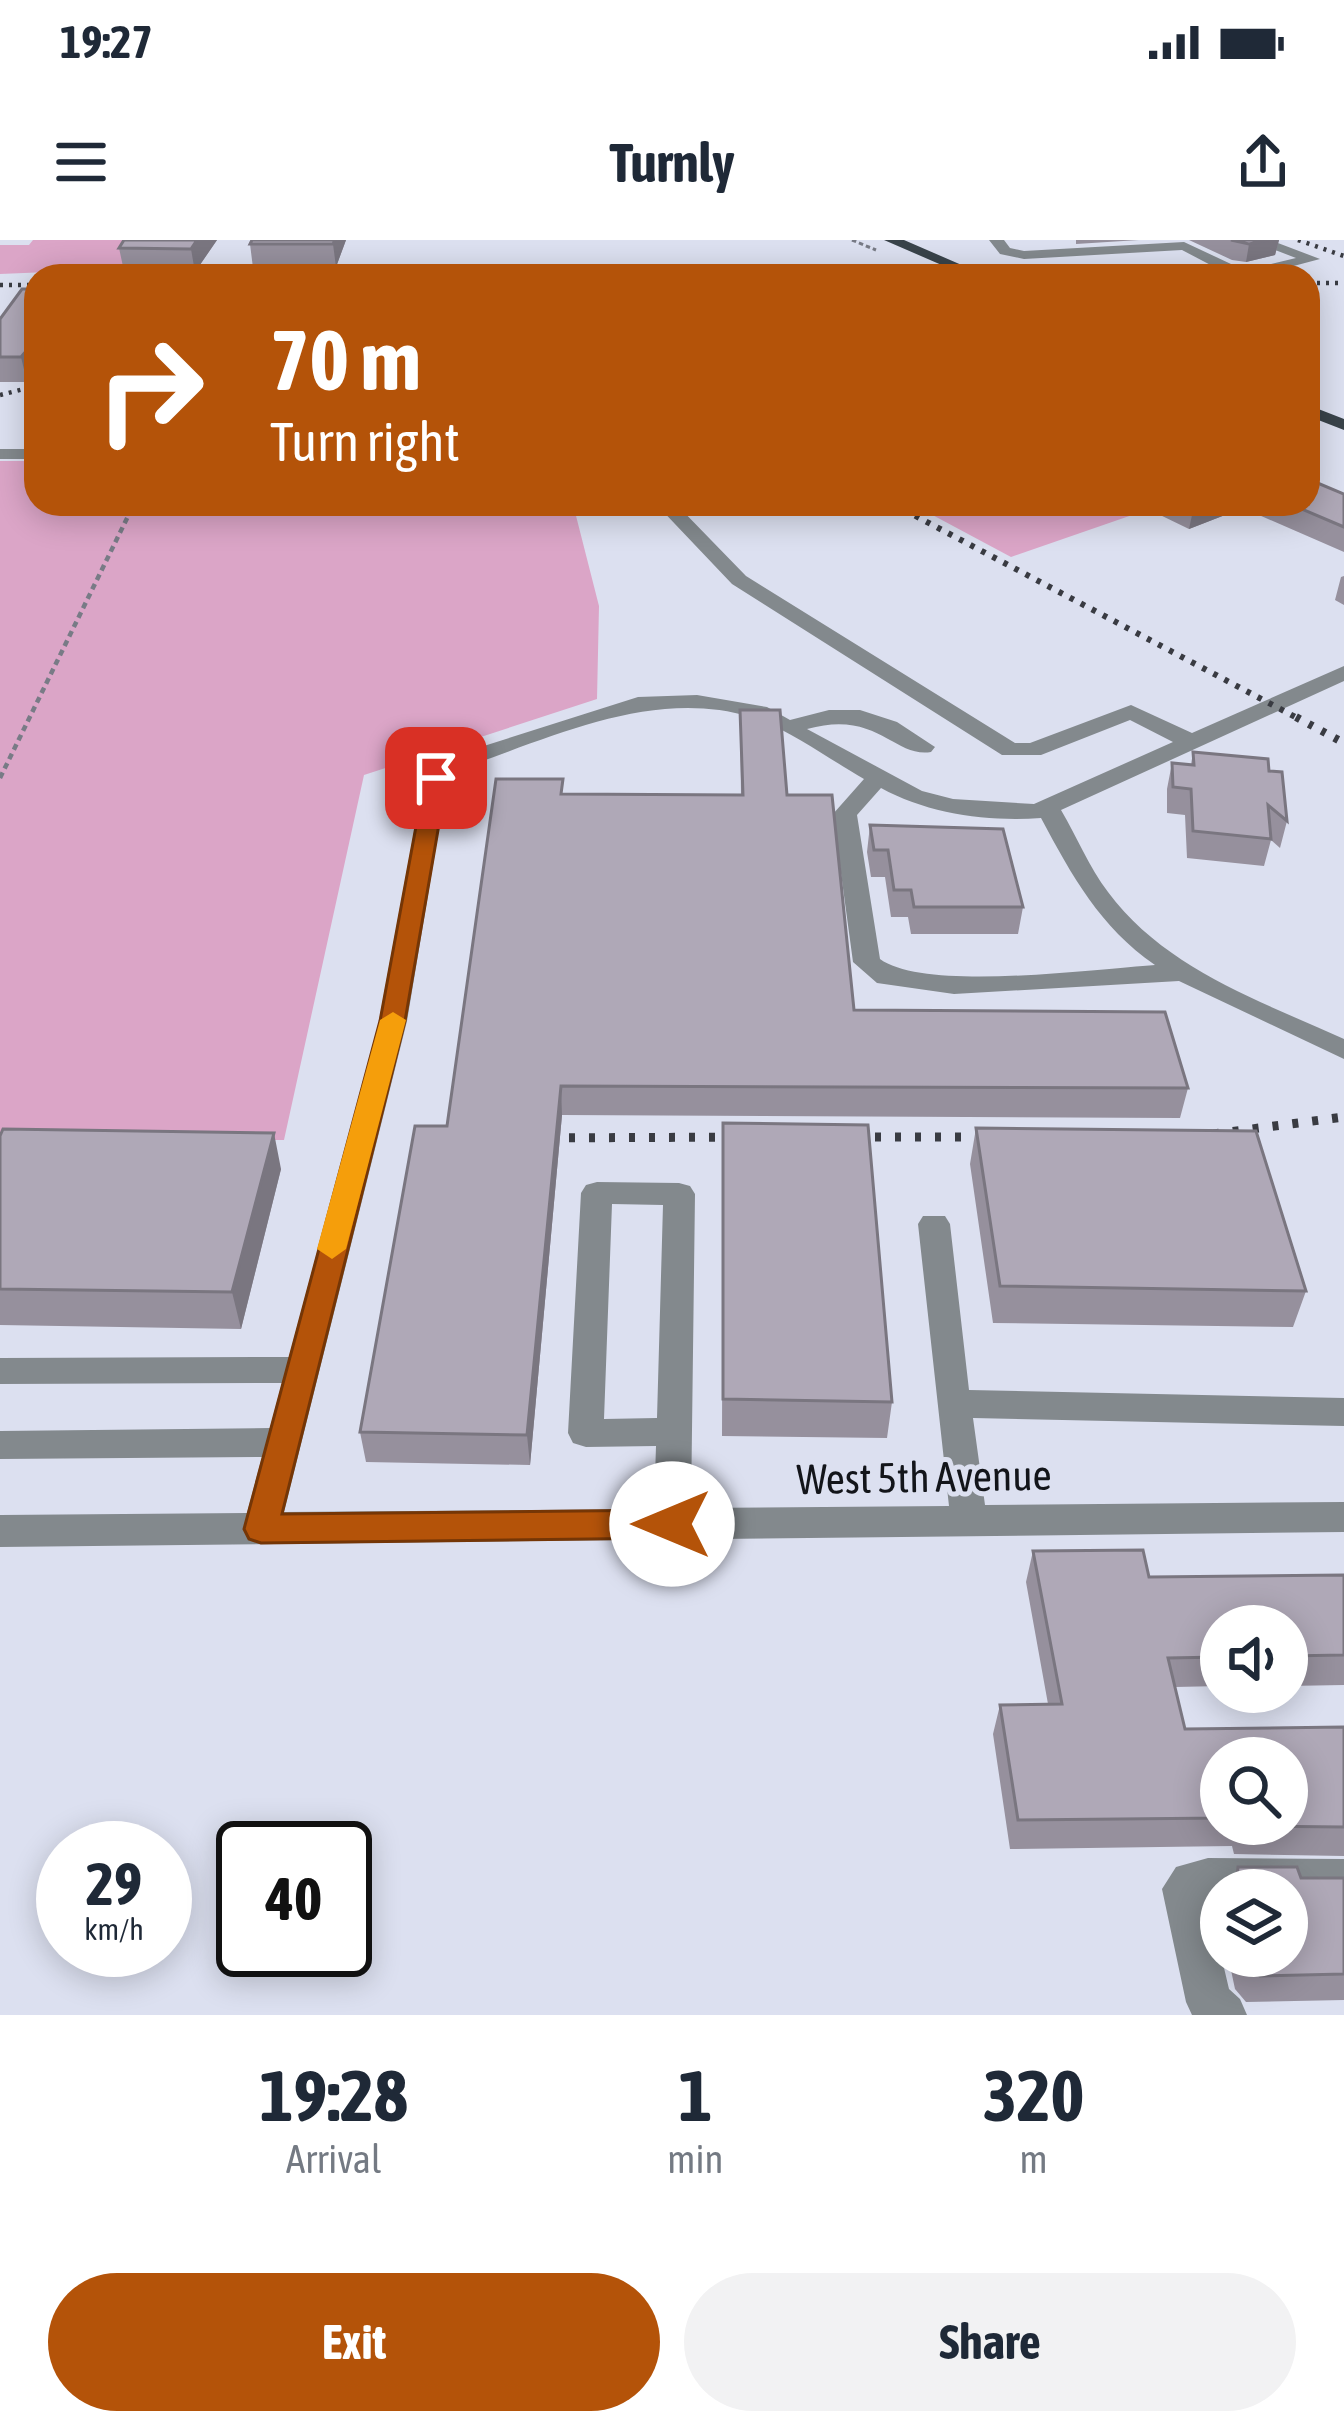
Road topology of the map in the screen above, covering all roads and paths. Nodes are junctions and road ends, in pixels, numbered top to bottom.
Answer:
1 (891, 240) edge
2 (996, 240) edge
3 (1256, 240) edge
4 (1186, 246) edge
5 (951, 264) edge
6 (1040, 264) edge
7 (1071, 264) edge
8 (1228, 264) edge
9 (1291, 264) edge
10 (128, 516) edge
11 (677, 516) edge
12 (1344, 673) edge
13 (790, 728) junction
14 (1195, 744) junction
15 (923, 747) dead end
16 (0, 778) edge
17 (877, 778) junction
18 (913, 796) junction
19 (1049, 810) junction
20 (920, 827) edge
21 (1189, 972) junction
22 (1344, 1050) edge
23 (934, 1224) dead end
24 (0, 1370) edge
25 (301, 1370) junction
26 (953, 1404) junction
27 (1344, 1412) edge
28 (674, 1432) junction
29 (283, 1442) junction
30 (0, 1445) edge
31 (1344, 1517) edge
32 (969, 1521) junction
33 (672, 1524) junction
34 (261, 1529) junction
35 (0, 1531) edge
36 (1344, 1880) edge
37 (1224, 2015) edge

1 - 5 main road
2 - 6 street
3 - 9 street
4 - 7 street
4 - 8 street
10 - 16 path
11 - 14 street
12 - 14 street
13 - 15 street
13 - 17 street
13 - 25 street
14 - 19 street
17 - 18 street
17 - 21 street
18 - 19 street
18 - 20 street
19 - 21 street
21 - 22 street
23 - 26 street
24 - 25 street
25 - 29 street
26 - 27 street
26 - 32 street
28 - 28 street
28 - 33 street
29 - 30 street
29 - 34 street
31 - 32 street, West 5th Avenue
32 - 33 street, West 5th Avenue
33 - 34 street, West 5th Avenue
34 - 35 street, West 5th Avenue
36 - 37 street

